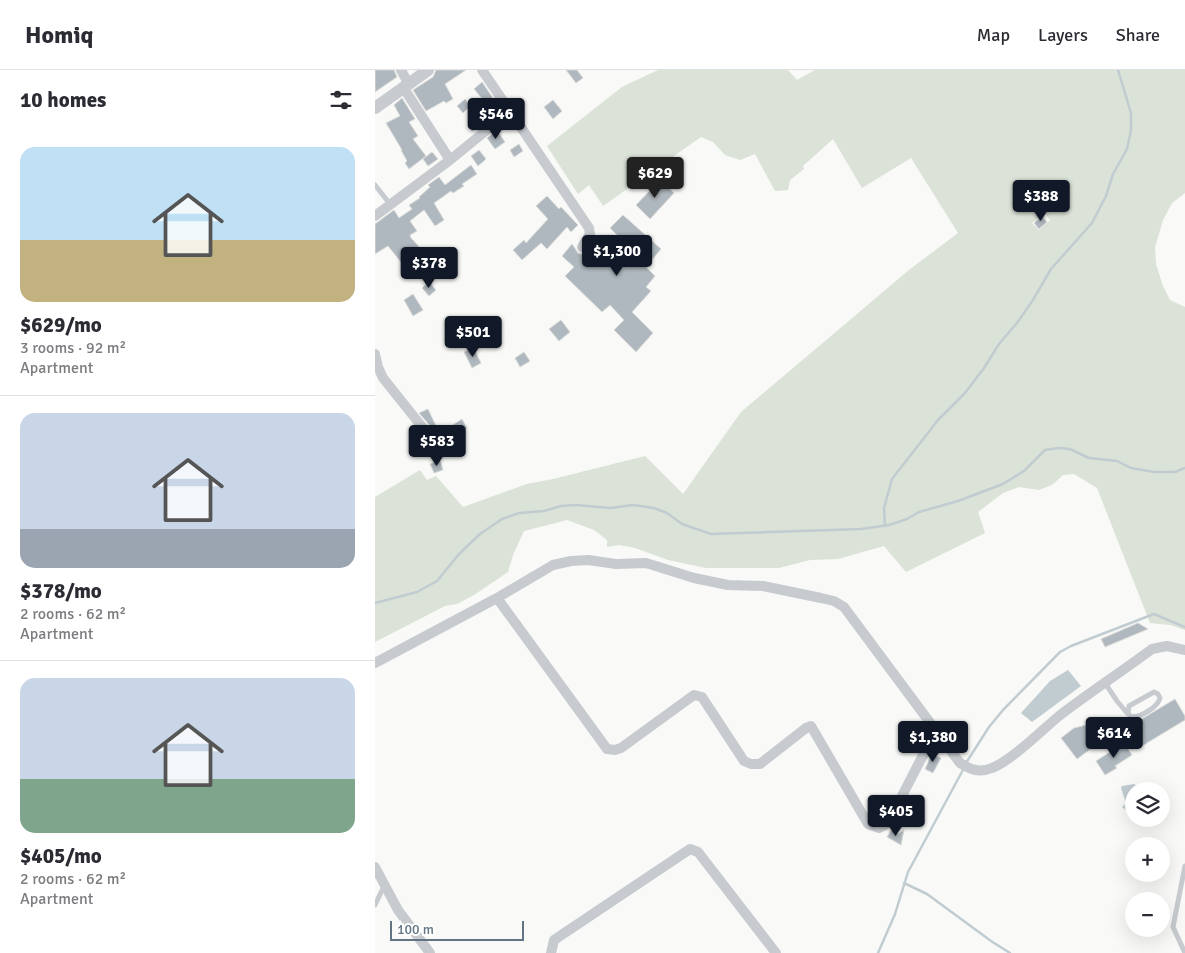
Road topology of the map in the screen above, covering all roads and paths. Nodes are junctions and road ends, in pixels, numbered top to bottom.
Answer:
1 (401, 70) edge
2 (428, 70) edge
3 (482, 70) edge
4 (405, 86) junction
5 (375, 108) edge
6 (510, 111) junction
7 (450, 160) junction
8 (375, 185) edge
9 (391, 205) junction
10 (375, 216) edge
11 (582, 247) dead end
12 (375, 354) edge
13 (439, 448) dead end
14 (497, 598) junction
15 (1185, 650) edge
16 (375, 663) edge
17 (1105, 683) junction
18 (1131, 705) junction
19 (1123, 706) junction
20 (1129, 714) junction
21 (936, 730) junction
22 (1185, 866) edge
23 (375, 867) edge
24 (385, 884) junction
25 (375, 905) edge
26 (431, 953) edge
27 (551, 953) edge
28 (776, 953) edge
29 (1185, 953) edge

1 - 4 street
2 - 4 street
3 - 6 street
4 - 5 street
4 - 7 street
6 - 7 street
6 - 11 street
7 - 9 street
8 - 9 lane
9 - 10 street
12 - 13 street
14 - 16 street
14 - 21 street
14 - 21 street
15 - 17 street
17 - 19 lane
17 - 21 street
18 - 19 lane
18 - 20 lane
18 - 20 lane
19 - 20 lane
22 - 29 lane
23 - 24 street
24 - 25 lane
24 - 26 street
27 - 28 street

